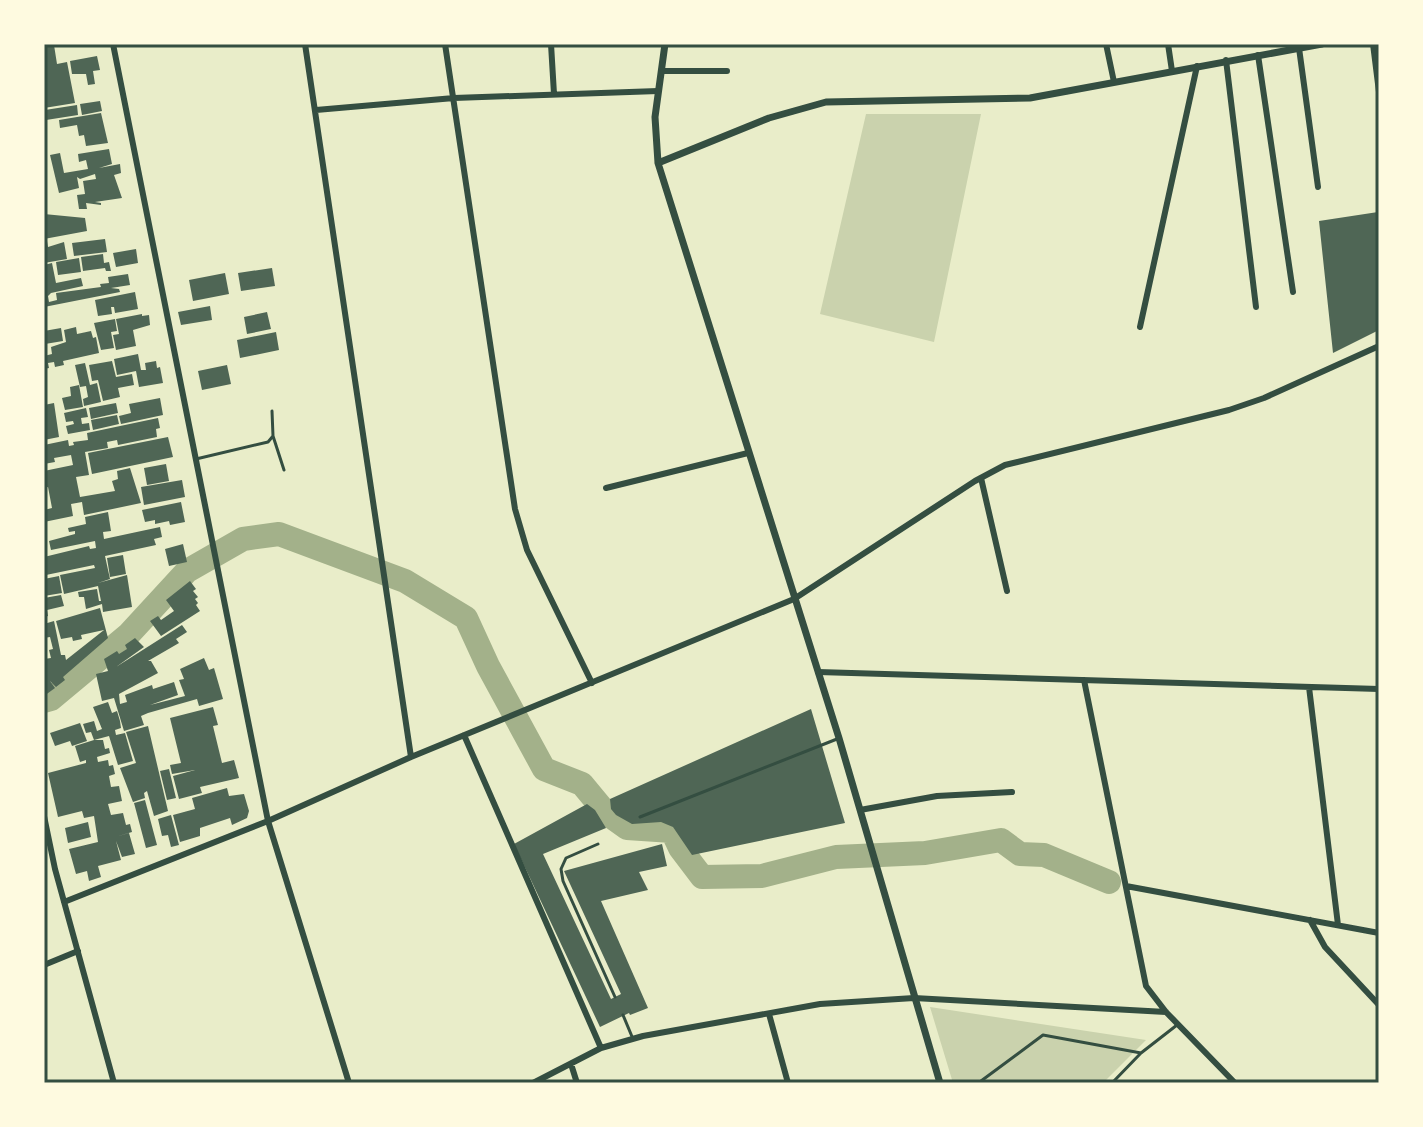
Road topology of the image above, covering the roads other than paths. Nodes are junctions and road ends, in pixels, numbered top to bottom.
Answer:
1 (113, 44) edge
2 (305, 44) edge
3 (445, 44) edge
4 (551, 44) edge
5 (665, 44) edge
6 (1106, 44) edge
7 (1168, 44) edge
8 (1322, 44) edge
9 (1373, 44) edge
10 (1299, 48) junction
11 (1258, 55) junction
12 (1226, 60) junction
13 (1197, 66) junction
14 (661, 71) junction
15 (727, 71) dead end
16 (1172, 71) junction
17 (1114, 82) junction
18 (658, 91) junction
19 (1379, 92) edge
20 (554, 94) junction
21 (454, 98) junction
22 (316, 110) junction
23 (658, 163) junction
24 (1318, 187) dead end
25 (1293, 292) dead end
26 (1256, 307) dead end
27 (1140, 327) dead end
28 (1379, 346) edge
29 (272, 411) dead end
30 (273, 436) junction
31 (748, 453) junction
32 (196, 459) junction
33 (284, 470) dead end
34 (981, 478) junction
35 (606, 488) dead end
36 (1007, 591) dead end
37 (794, 599) junction
38 (818, 672) junction
39 (1084, 680) junction
40 (592, 683) junction
41 (1309, 687) junction
42 (1379, 689) edge
43 (464, 735) junction
44 (839, 738) junction
45 (411, 757) junction
46 (1012, 792) dead end
47 (860, 810) junction
48 (44, 816) edge
49 (640, 817) dead end
50 (268, 821) junction
51 (598, 844) dead end
52 (55, 869) junction
53 (44, 872) edge
54 (1126, 886) junction
55 (64, 902) junction
56 (1310, 920) junction
57 (1338, 925) junction
58 (1379, 933) edge
59 (78, 951) junction
60 (44, 965) edge
61 (615, 997) dead end
62 (914, 998) junction
63 (1379, 1005) edge
64 (1166, 1012) junction
65 (769, 1014) junction
66 (623, 1015) dead end
67 (1178, 1024) junction
68 (633, 1039) junction
69 (601, 1048) junction
70 (1141, 1053) junction
71 (571, 1064) junction
72 (981, 1081) edge
73 (114, 1083) edge
74 (349, 1083) edge
75 (533, 1083) edge
76 (577, 1083) edge
77 (788, 1083) edge
78 (940, 1083) edge
79 (1112, 1083) edge
80 (1235, 1083) edge

1 - 32 street
2 - 22 street
3 - 21 street
4 - 20 street
5 - 14 street
6 - 17 street
7 - 16 street
8 - 10 street
9 - 19 street
10 - 11 street
10 - 24 street
11 - 12 street
11 - 25 street
12 - 13 street
12 - 26 street
13 - 16 street
13 - 27 street
14 - 15 street
14 - 18 street
16 - 17 street
17 - 23 street
18 - 20 street
18 - 23 street
20 - 21 street
21 - 22 street
21 - 40 street
22 - 45 street
23 - 31 street
28 - 34 street
29 - 30 lane
30 - 32 lane
30 - 33 lane
31 - 35 street
31 - 37 street
32 - 50 street
34 - 36 street
34 - 37 street
37 - 38 street
37 - 40 street
38 - 39 street
38 - 44 street
39 - 41 street
39 - 54 street
40 - 43 street
41 - 42 street
41 - 57 street
43 - 45 street
43 - 69 street
44 - 47 street
44 - 49 lane
45 - 50 street
46 - 47 street
47 - 62 street
48 - 52 street
50 - 55 street
50 - 74 street
51 - 61 lane
52 - 53 street
52 - 55 street
54 - 56 street
54 - 64 street
55 - 59 street
56 - 57 street
56 - 63 street
57 - 58 street
59 - 60 street
59 - 73 street
62 - 64 street
62 - 65 street
62 - 78 street
64 - 67 street
65 - 68 street
65 - 77 street
66 - 68 lane
67 - 70 lane
67 - 80 street
68 - 69 street
69 - 71 street
70 - 72 lane
70 - 79 lane
71 - 75 street
71 - 76 street

